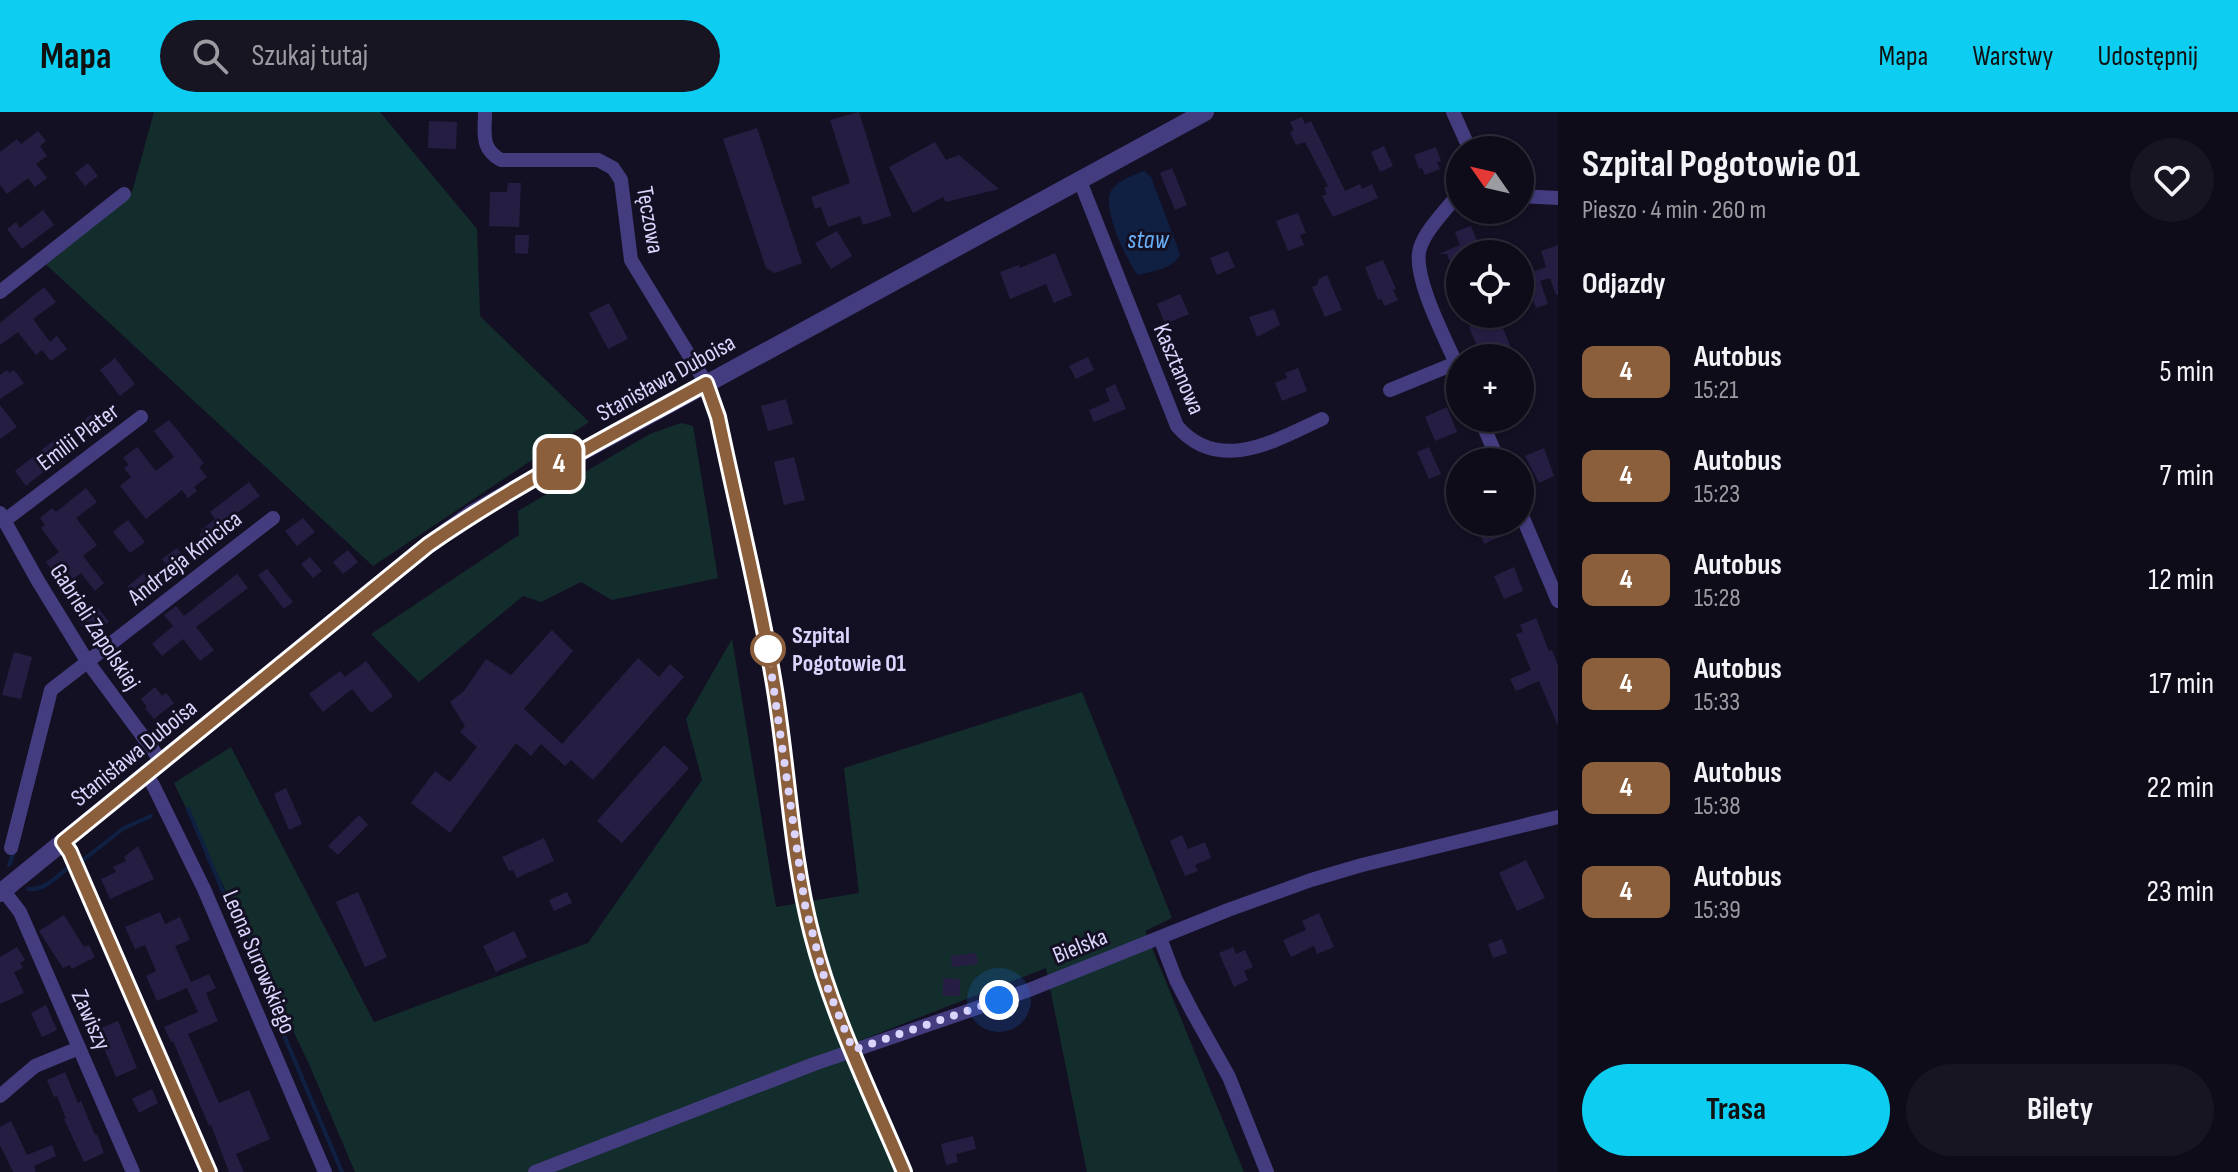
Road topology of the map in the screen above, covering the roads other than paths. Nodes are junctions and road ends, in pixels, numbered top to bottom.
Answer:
1 (485, 112) edge
2 (1205, 112) edge
3 (1453, 112) edge
4 (1464, 136) edge
5 (1080, 181) junction
6 (124, 194) dead end
7 (1534, 197) edge
8 (1558, 198) edge
9 (1446, 211) edge
10 (0, 292) edge
11 (1448, 344) edge
12 (1446, 371) edge
13 (706, 383) junction
14 (1390, 390) dead end
15 (141, 417) dead end
16 (1322, 419) dead end
17 (2, 517) edge
18 (273, 518) dead end
19 (1531, 536) edge
20 (1558, 601) edge
21 (87, 661) junction
22 (161, 761) junction
23 (145, 774) junction
24 (1558, 817) edge
25 (63, 842) junction
26 (11, 848) dead end
27 (2, 891) edge
28 (1160, 938) junction
29 (79, 1048) junction
30 (853, 1050) junction
31 (0, 1096) edge
32 (133, 1172) edge
33 (209, 1172) edge
34 (325, 1172) edge
35 (535, 1172) edge
36 (904, 1172) edge
37 (1267, 1172) edge

1 - 13 street, Tęczowa
2 - 5 street, Stanisława Duboisa
3 - 4 street
5 - 13 street, Stanisława Duboisa
5 - 16 street, Kasztanowa
6 - 10 street
7 - 8 street
9 - 11 street
12 - 14 street
13 - 22 street, Stanisława Duboisa
13 - 30 street
15 - 17 street, Emilii Plater
17 - 21 street, Gabrieli Zapolskiej
18 - 21 street, Andrzeja Kmicica
19 - 20 street
21 - 22 street, Gabrieli Zapolskiej
21 - 26 street, Andrzeja Kmicica
22 - 23 street, Stanisława Duboisa
23 - 25 street, Stanisława Duboisa
23 - 34 street, Leona Surowskiego
24 - 28 street, Bielska
25 - 27 street, Stanisława Duboisa
25 - 33 street
27 - 29 street, Zawiszy
28 - 30 street, Bielska
28 - 37 street
29 - 31 street
29 - 32 street, Zawiszy
30 - 35 street, Bielska
30 - 36 street

